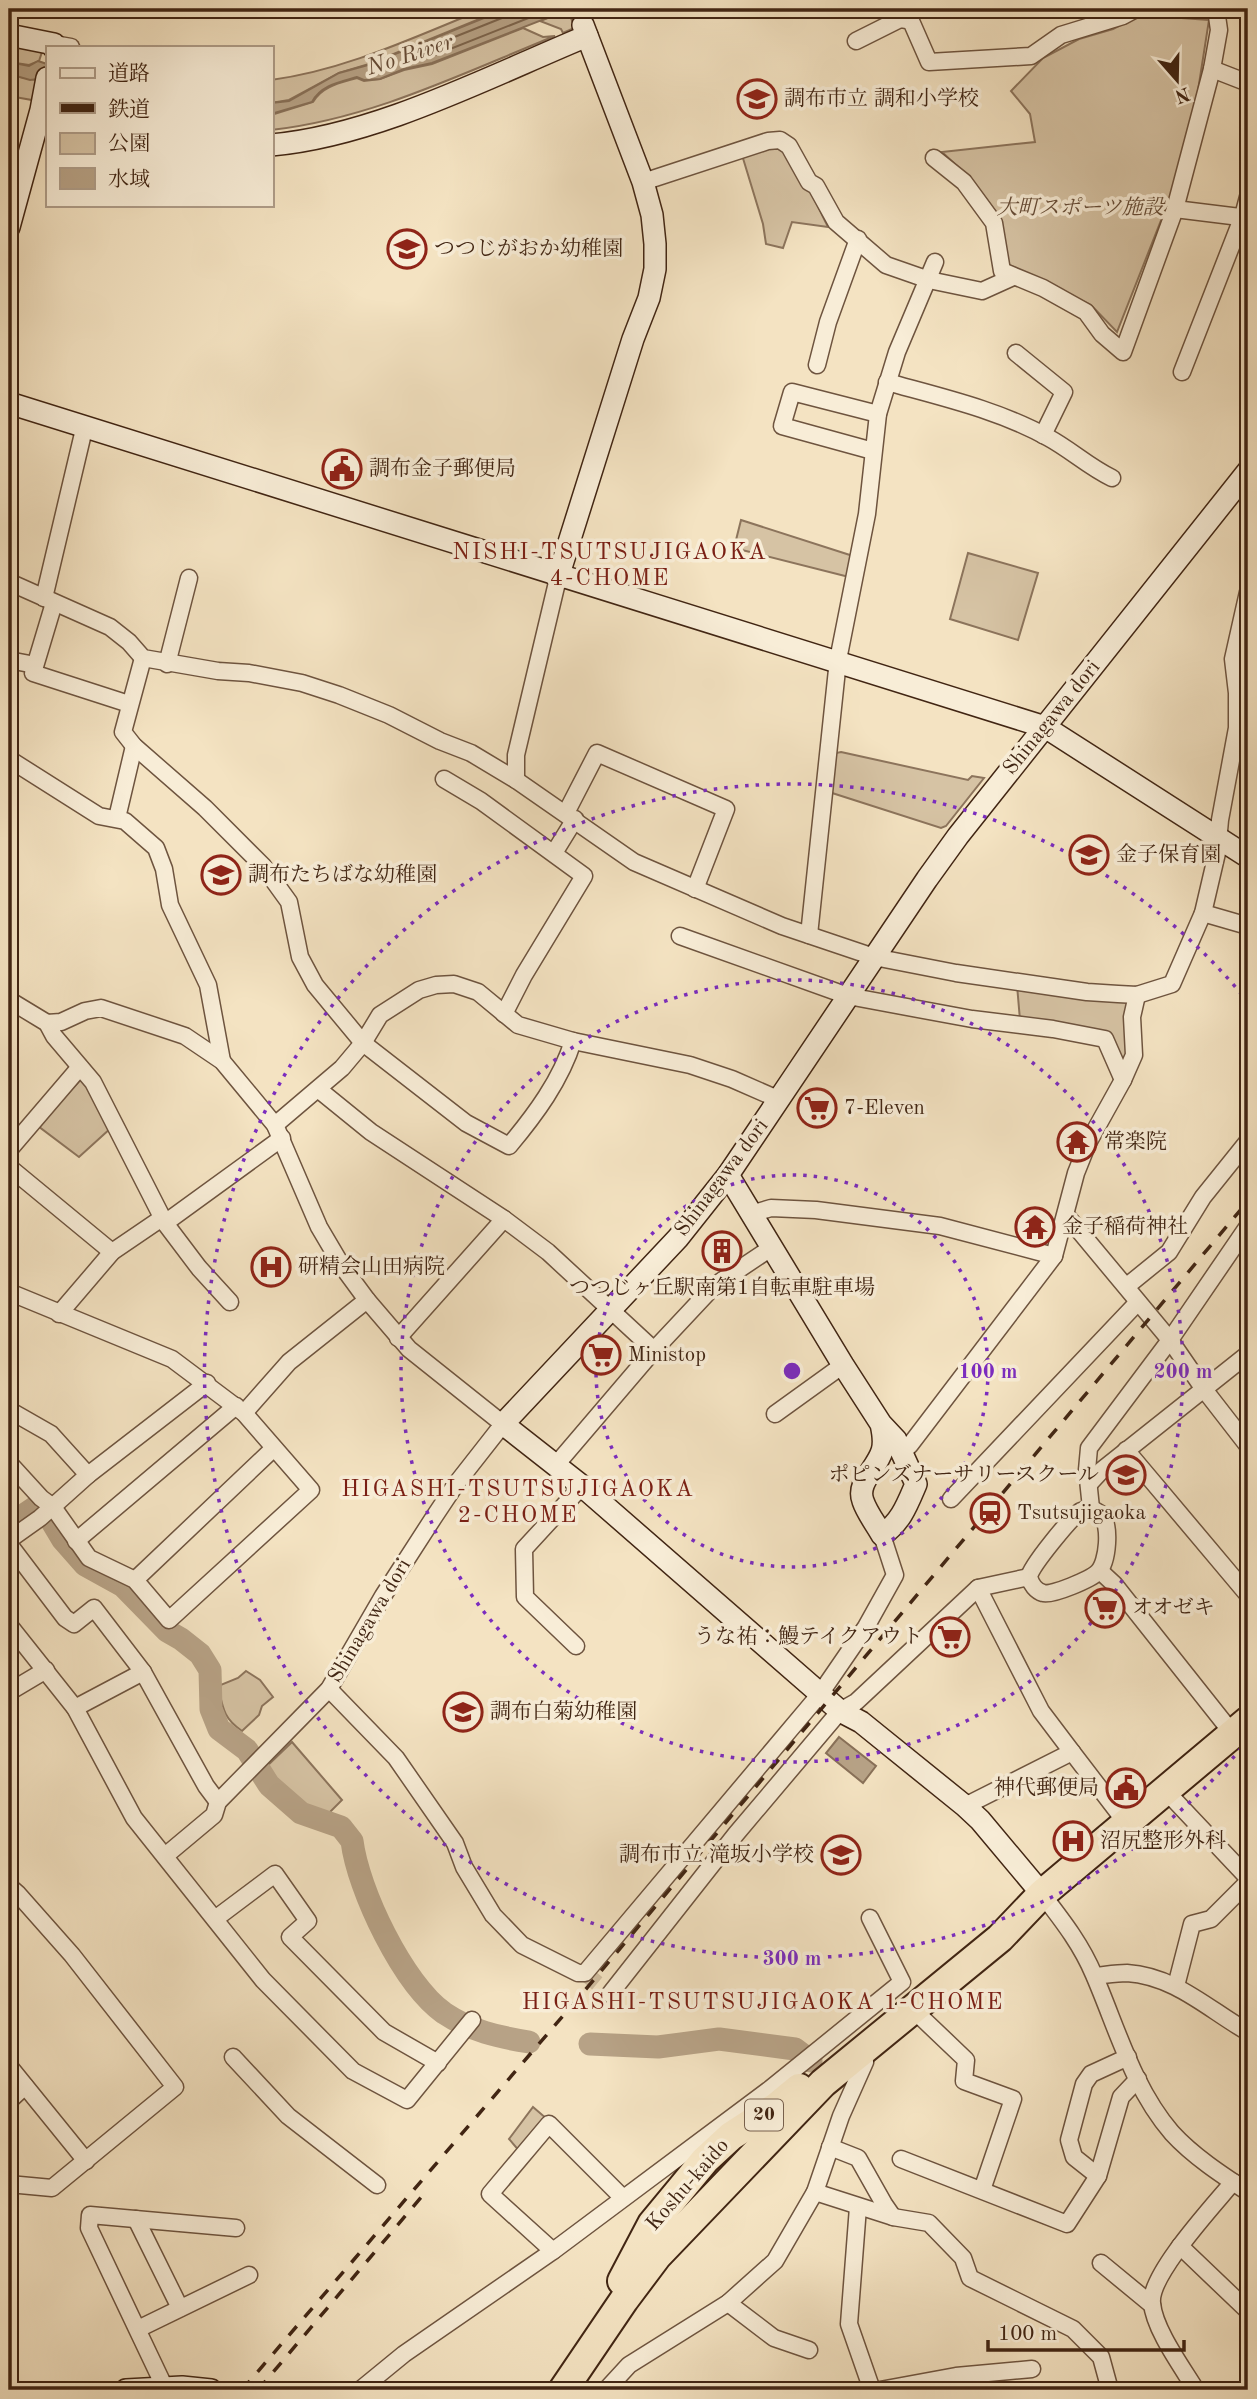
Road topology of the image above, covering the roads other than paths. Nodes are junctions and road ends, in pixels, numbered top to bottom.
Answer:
1 (1136, 9) edge
2 (1216, 9) edge
3 (886, 16) edge
4 (582, 23) edge
5 (9, 35) edge
6 (856, 41) dead end
7 (59, 46) edge
8 (1212, 69) junction
9 (1248, 83) edge
10 (46, 85) edge
11 (42, 115) edge
12 (273, 145) edge
13 (934, 158) dead end
14 (643, 182) junction
15 (1248, 197) edge
16 (1175, 208) junction
17 (1246, 217) edge
18 (9, 227) edge
19 (858, 239) junction
20 (935, 261) dead end
21 (1013, 277) junction
22 (929, 280) junction
23 (1016, 353) dead end
24 (817, 365) dead end
25 (1182, 372) dead end
26 (887, 382) junction
27 (9, 402) edge
28 (878, 414) junction
29 (85, 425) junction
30 (1043, 435) junction
31 (873, 451) junction
32 (1248, 471) edge
33 (1112, 478) dead end
34 (559, 574) junction
35 (189, 578) dead end
36 (9, 582) edge
37 (1248, 592) edge
38 (49, 600) junction
39 (142, 658) junction
40 (9, 660) edge
41 (838, 660) junction
42 (167, 664) junction
43 (36, 665) junction
44 (129, 704) junction
45 (1045, 727) junction
46 (134, 746) junction
47 (9, 759) edge
48 (444, 779) dead end
49 (516, 780) junction
50 (570, 816) junction
51 (117, 818) junction
52 (1217, 839) junction
53 (554, 853) junction
54 (1248, 857) edge
55 (695, 889) junction
56 (1203, 914) junction
57 (1248, 926) edge
58 (809, 935) junction
59 (680, 936) dead end
60 (874, 957) junction
61 (1137, 995) junction
62 (848, 996) junction
63 (9, 1000) edge
64 (504, 1014) junction
65 (47, 1023) junction
66 (573, 1041) junction
67 (363, 1043) junction
68 (222, 1061) junction
69 (80, 1067) junction
70 (1123, 1080) junction
71 (318, 1089) junction
72 (780, 1100) junction
73 (278, 1131) junction
74 (1248, 1141) edge
75 (9, 1150) edge
76 (9, 1167) edge
77 (728, 1175) junction
78 (751, 1214) junction
79 (1066, 1214) junction
80 (504, 1219) junction
81 (163, 1221) junction
82 (1248, 1226) edge
83 (771, 1248) junction
84 (112, 1252) junction
85 (1054, 1255) junction
86 (1127, 1286) junction
87 (9, 1293) edge
88 (367, 1300) junction
89 (230, 1302) dead end
90 (1138, 1302) junction
91 (611, 1308) junction
92 (59, 1314) junction
93 (398, 1338) junction
94 (1170, 1340) junction
95 (654, 1350) junction
96 (1248, 1354) edge
97 (843, 1365) junction
98 (207, 1383) junction
99 (1203, 1388) junction
100 (240, 1409) junction
101 (9, 1410) edge
102 (775, 1414) dead end
103 (503, 1424) junction
104 (881, 1424) junction
105 (1248, 1446) edge
106 (274, 1448) junction
107 (1126, 1450) junction
108 (902, 1452) junction
109 (555, 1466) junction
110 (11, 1471) edge
111 (88, 1475) junction
112 (1089, 1484) junction
113 (582, 1486) junction
114 (951, 1499) dead end
115 (1091, 1508) junction
116 (49, 1511) junction
117 (882, 1535) junction
118 (76, 1541) junction
119 (9, 1542) edge
120 (1100, 1571) junction
121 (1029, 1577) junction
122 (135, 1580) junction
123 (978, 1588) junction
124 (1248, 1595) edge
125 (9, 1625) edge
126 (576, 1646) dead end
127 (46, 1670) junction
128 (144, 1672) junction
129 (329, 1689) junction
130 (9, 1692) edge
131 (820, 1695) junction
132 (75, 1708) junction
133 (840, 1711) junction
134 (1241, 1728) edge
135 (1072, 1752) junction
136 (1165, 1790) junction
137 (218, 1802) junction
138 (965, 1806) junction
139 (1127, 1824) junction
140 (165, 1856) junction
141 (1248, 1880) edge
142 (9, 1888) edge
143 (1042, 1894) junction
144 (870, 1918) dead end
145 (215, 1919) junction
146 (1095, 1976) junction
147 (1176, 1986) junction
148 (610, 1994) dead end
149 (871, 2017) junction
150 (922, 2018) dead end
151 (472, 2020) dead end
152 (1248, 2032) edge
153 (859, 2053) junction
154 (233, 2056) dead end
155 (1128, 2057) junction
156 (439, 2063) junction
157 (9, 2066) edge
158 (1138, 2079) junction
159 (26, 2087) junction
160 (9, 2101) edge
161 (830, 2147) junction
162 (901, 2160) dead end
163 (86, 2161) junction
164 (1098, 2176) junction
165 (1233, 2182) junction
166 (9, 2184) edge
167 (377, 2185) dead end
168 (982, 2190) junction
169 (815, 2192) junction
170 (1248, 2192) edge
171 (622, 2198) junction
172 (858, 2207) junction
173 (893, 2217) junction
174 (136, 2219) junction
175 (236, 2228) dead end
176 (1180, 2246) junction
177 (553, 2251) junction
178 (1101, 2263) dead end
179 (249, 2275) dead end
180 (728, 2303) junction
181 (1152, 2305) junction
182 (180, 2308) junction
183 (1248, 2311) edge
184 (138, 2329) junction
185 (809, 2350) dead end
186 (1032, 2369) dead end
187 (165, 2388) junction
188 (126, 2390) edge
189 (211, 2390) edge
190 (360, 2390) edge
191 (547, 2390) edge
192 (563, 2390) edge
193 (606, 2390) edge
194 (872, 2390) edge
195 (880, 2390) edge
196 (1110, 2390) edge
197 (1196, 2390) edge

1 - 3 street
2 - 8 street
3 - 6 street
4 - 12 street
4 - 14 street
5 - 7 street
8 - 9 street
8 - 16 street
10 - 11 street
11 - 18 street
13 - 21 street
14 - 19 street
14 - 34 street
15 - 17 street
16 - 17 street
16 - 21 street
17 - 25 street
19 - 22 street
19 - 24 street
20 - 22 street
21 - 22 street
22 - 26 street
23 - 30 street
26 - 28 street
26 - 30 street
27 - 29 street
28 - 31 street
28 - 31 street
29 - 34 street
29 - 38 street
30 - 33 street
31 - 41 street
32 - 45 street, Shinagawa dori
34 - 41 street
34 - 49 street
35 - 42 street
36 - 38 street
37 - 52 street
38 - 39 street
38 - 43 street
39 - 42 street
39 - 44 street
40 - 43 street
41 - 45 street
41 - 58 street
42 - 49 street
43 - 44 street
44 - 46 street
45 - 52 street
45 - 60 street, Shinagawa dori
46 - 51 street
46 - 67 street
47 - 51 street
48 - 53 street
49 - 50 street
50 - 53 street
50 - 55 street
50 - 55 street
51 - 68 street
52 - 54 street
52 - 56 street
53 - 64 street
55 - 58 street
56 - 57 street
56 - 61 street
58 - 60 street
59 - 62 street
60 - 61 street
60 - 62 street, Shinagawa dori
61 - 70 street
62 - 70 street
62 - 72 street, Shinagawa dori
63 - 65 street
64 - 66 street
64 - 67 street
65 - 68 street
65 - 69 street
66 - 67 street
66 - 72 street
67 - 71 street
68 - 73 street
69 - 75 street
69 - 81 street
70 - 79 street
71 - 73 street
71 - 80 street
72 - 77 street, Shinagawa dori
73 - 81 street
73 - 88 street
74 - 86 street
76 - 84 street
77 - 78 street
77 - 91 street, Shinagawa dori
78 - 83 street
78 - 85 street
79 - 85 street
79 - 86 street
80 - 91 street
80 - 93 street
81 - 84 street
81 - 89 street
82 - 94 street
83 - 95 street
83 - 97 street
84 - 92 street
85 - 108 street
86 - 90 street
87 - 92 street
88 - 93 street
88 - 100 street
90 - 94 street
90 - 114 street
91 - 95 street
91 - 103 street, Shinagawa dori
92 - 98 street
93 - 103 street
94 - 99 street
94 - 112 street
95 - 109 street
96 - 99 street
97 - 102 street
97 - 104 street
98 - 100 street
98 - 111 street
99 - 105 street
99 - 107 street
100 - 106 street
100 - 118 street
101 - 111 street
103 - 109 street
103 - 129 street, Shinagawa dori
104 - 108 street
104 - 117 street
106 - 122 street
106 - 122 street
107 - 112 street
107 - 124 street
108 - 117 street
109 - 113 street
110 - 116 street
111 - 116 street
112 - 115 street
113 - 126 street
113 - 131 street
115 - 120 street
115 - 121 street
116 - 118 street
116 - 119 street
117 - 131 street
118 - 122 street
119 - 128 street
120 - 121 street
120 - 134 street
121 - 123 street
123 - 133 street
123 - 135 street
125 - 127 street
127 - 130 street
127 - 132 street
128 - 132 street
128 - 137 street
129 - 131 street
129 - 137 street, Shinagawa dori
131 - 133 street
132 - 140 street
133 - 138 street
133 - 148 street
134 - 136 highway, Koshu-kaido / 20
135 - 138 street
135 - 139 street
136 - 139 highway, Koshu-kaido / 20
136 - 141 street
137 - 140 street, Shinagawa dori
138 - 143 street
139 - 143 highway, Koshu-kaido / 20
140 - 145 street
141 - 147 street
142 - 163 street
143 - 146 street
143 - 149 highway, Koshu-kaido / 20
143 - 153 highway, Koshu-kaido / 20
144 - 149 street
145 - 156 street
145 - 156 street
146 - 147 street
146 - 155 street
147 - 152 street
149 - 171 street
149 - 191 highway, Koshu-kaido / 20
150 - 168 street
151 - 156 street
153 - 161 street
153 - 192 highway, Koshu-kaido / 20
154 - 167 street
155 - 158 street
155 - 164 street
157 - 159 street
158 - 164 street
158 - 165 street
159 - 160 street
159 - 163 street
161 - 169 street
161 - 173 street
162 - 168 street
163 - 166 street
164 - 168 street
165 - 170 street
165 - 176 street
169 - 172 street
169 - 180 street
171 - 177 street
171 - 177 street
172 - 173 street
172 - 194 street
173 - 196 street
174 - 175 street
174 - 182 street
174 - 184 street
176 - 181 street
176 - 183 street
177 - 190 street
178 - 181 street
179 - 182 street
180 - 185 street
180 - 193 street
181 - 197 street
182 - 184 street
184 - 187 street
186 - 195 street
187 - 188 street
187 - 189 street

